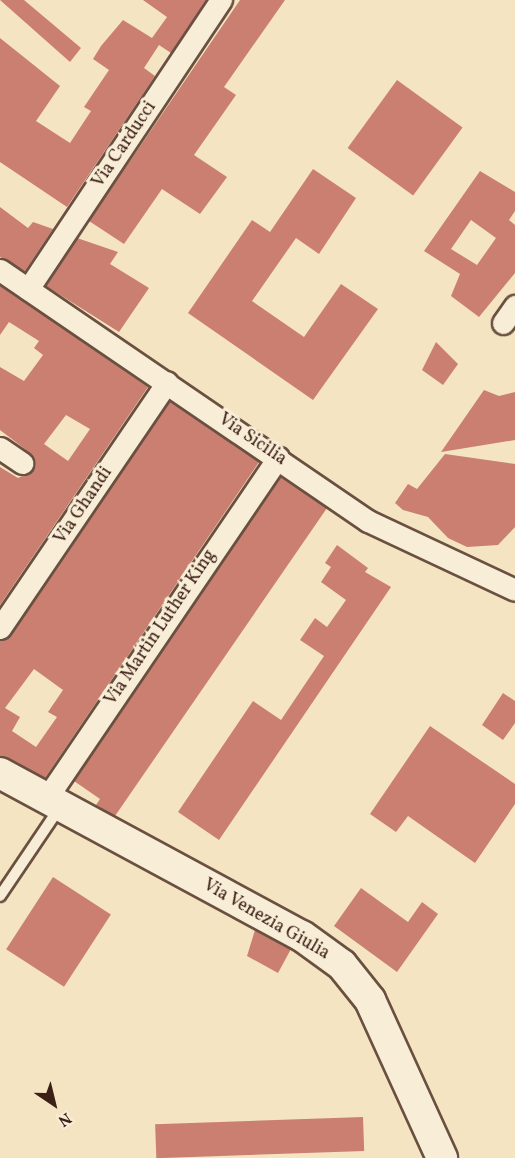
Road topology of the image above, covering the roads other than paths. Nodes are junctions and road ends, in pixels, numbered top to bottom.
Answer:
1 (221, 0) edge
2 (0, 270) edge
3 (28, 289) junction
4 (167, 382) junction
5 (0, 448) edge
6 (278, 457) junction
7 (22, 463) dead end
8 (515, 590) edge
9 (0, 628) edge
10 (0, 773) edge
11 (53, 803) junction
12 (0, 896) edge
13 (442, 1158) edge

1 - 3 street, Via Carducci
2 - 3 street, Via Sicilia
3 - 4 street, Via Sicilia
4 - 6 street, Via Sicilia
4 - 9 street, Via Ghandi
5 - 7 street
6 - 8 street, Via Sicilia
6 - 11 street, Via Martin Luther King
10 - 11 street, Via Venezia Giulia
11 - 12 lane
11 - 13 street, Via Venezia Giulia

